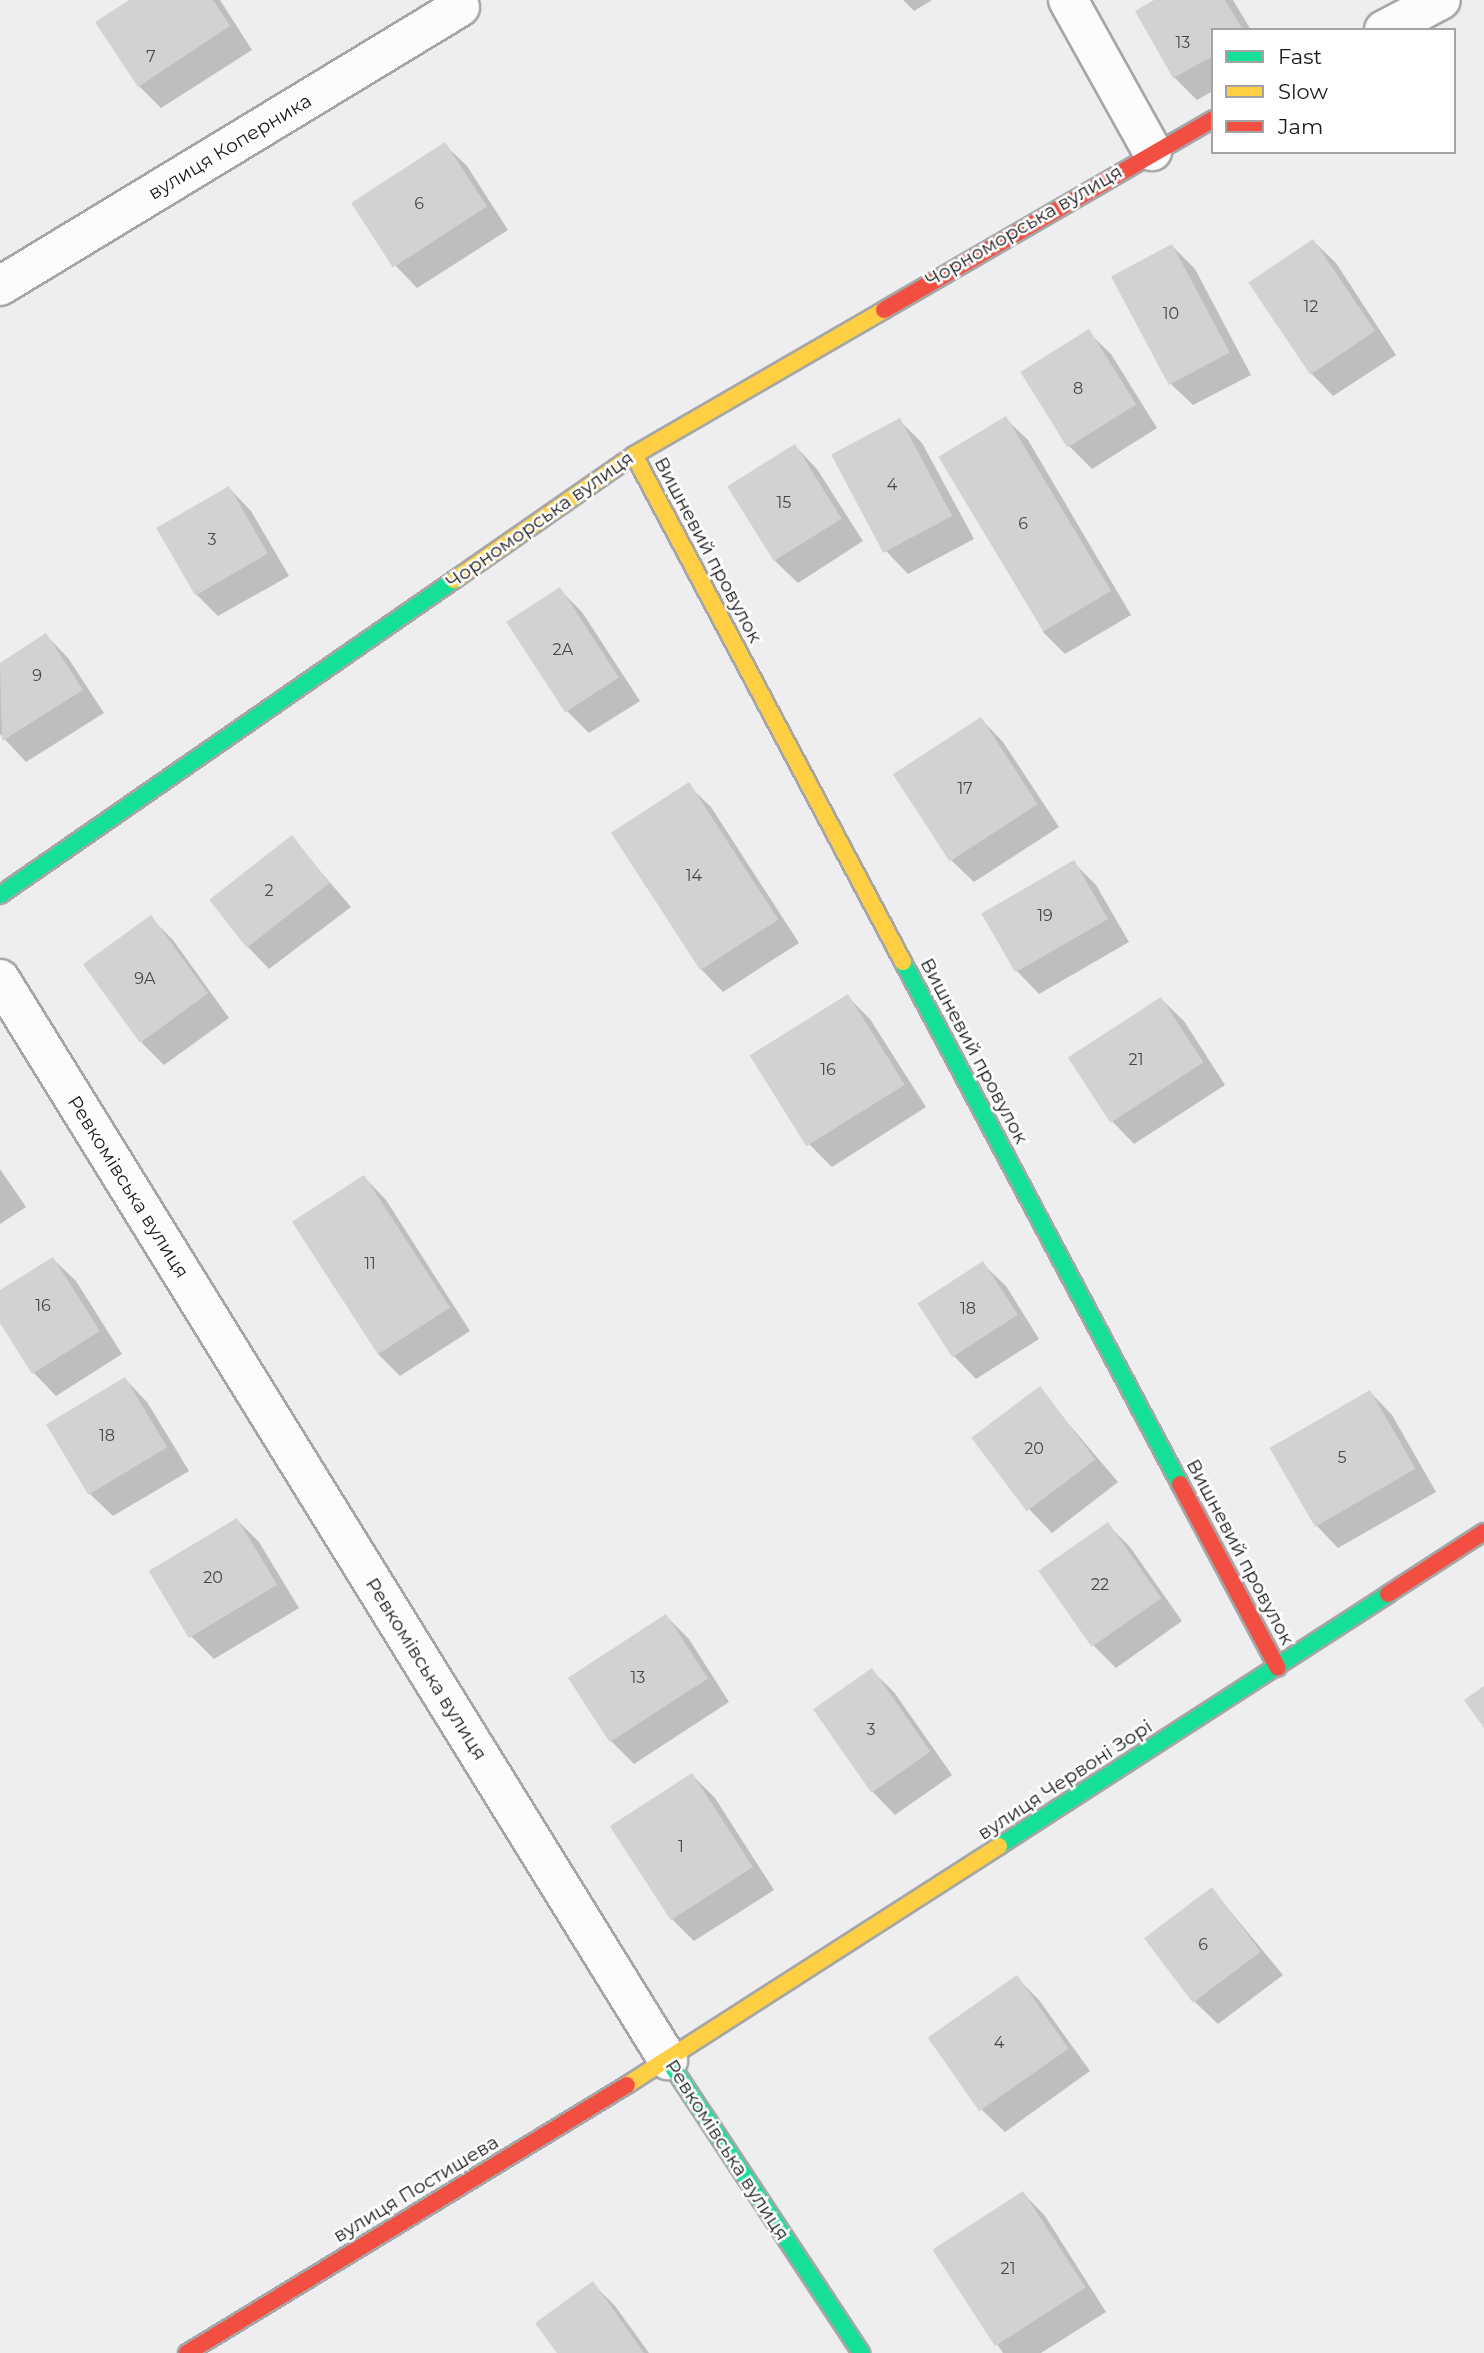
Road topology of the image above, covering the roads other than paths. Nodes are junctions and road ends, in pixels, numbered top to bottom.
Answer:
1 (1068, 0) edge
2 (1441, 0) edge
3 (460, 7) dead end
4 (1388, 28) edge
5 (1211, 120) edge
6 (1152, 151) junction
7 (0, 286) edge
8 (634, 454) junction
9 (0, 895) edge
10 (0, 979) edge
11 (1484, 1532) edge
12 (1278, 1668) junction
13 (668, 2060) junction
14 (187, 2353) edge
15 (861, 2353) edge

1 - 6 street
2 - 4 street
3 - 7 street, вулиця Коперника
5 - 6 street, Чорноморська вулиця
6 - 8 street, Чорноморська вулиця
8 - 9 street, Чорноморська вулиця
8 - 12 street, Вишневий провулок
10 - 13 street, Ревкомівська вулиця
11 - 12 street, вулиця Червоні Зорі
12 - 13 street, вулиця Червоні Зорі
13 - 14 street, вулиця Постишева
13 - 15 street, Ревкомівська вулиця

